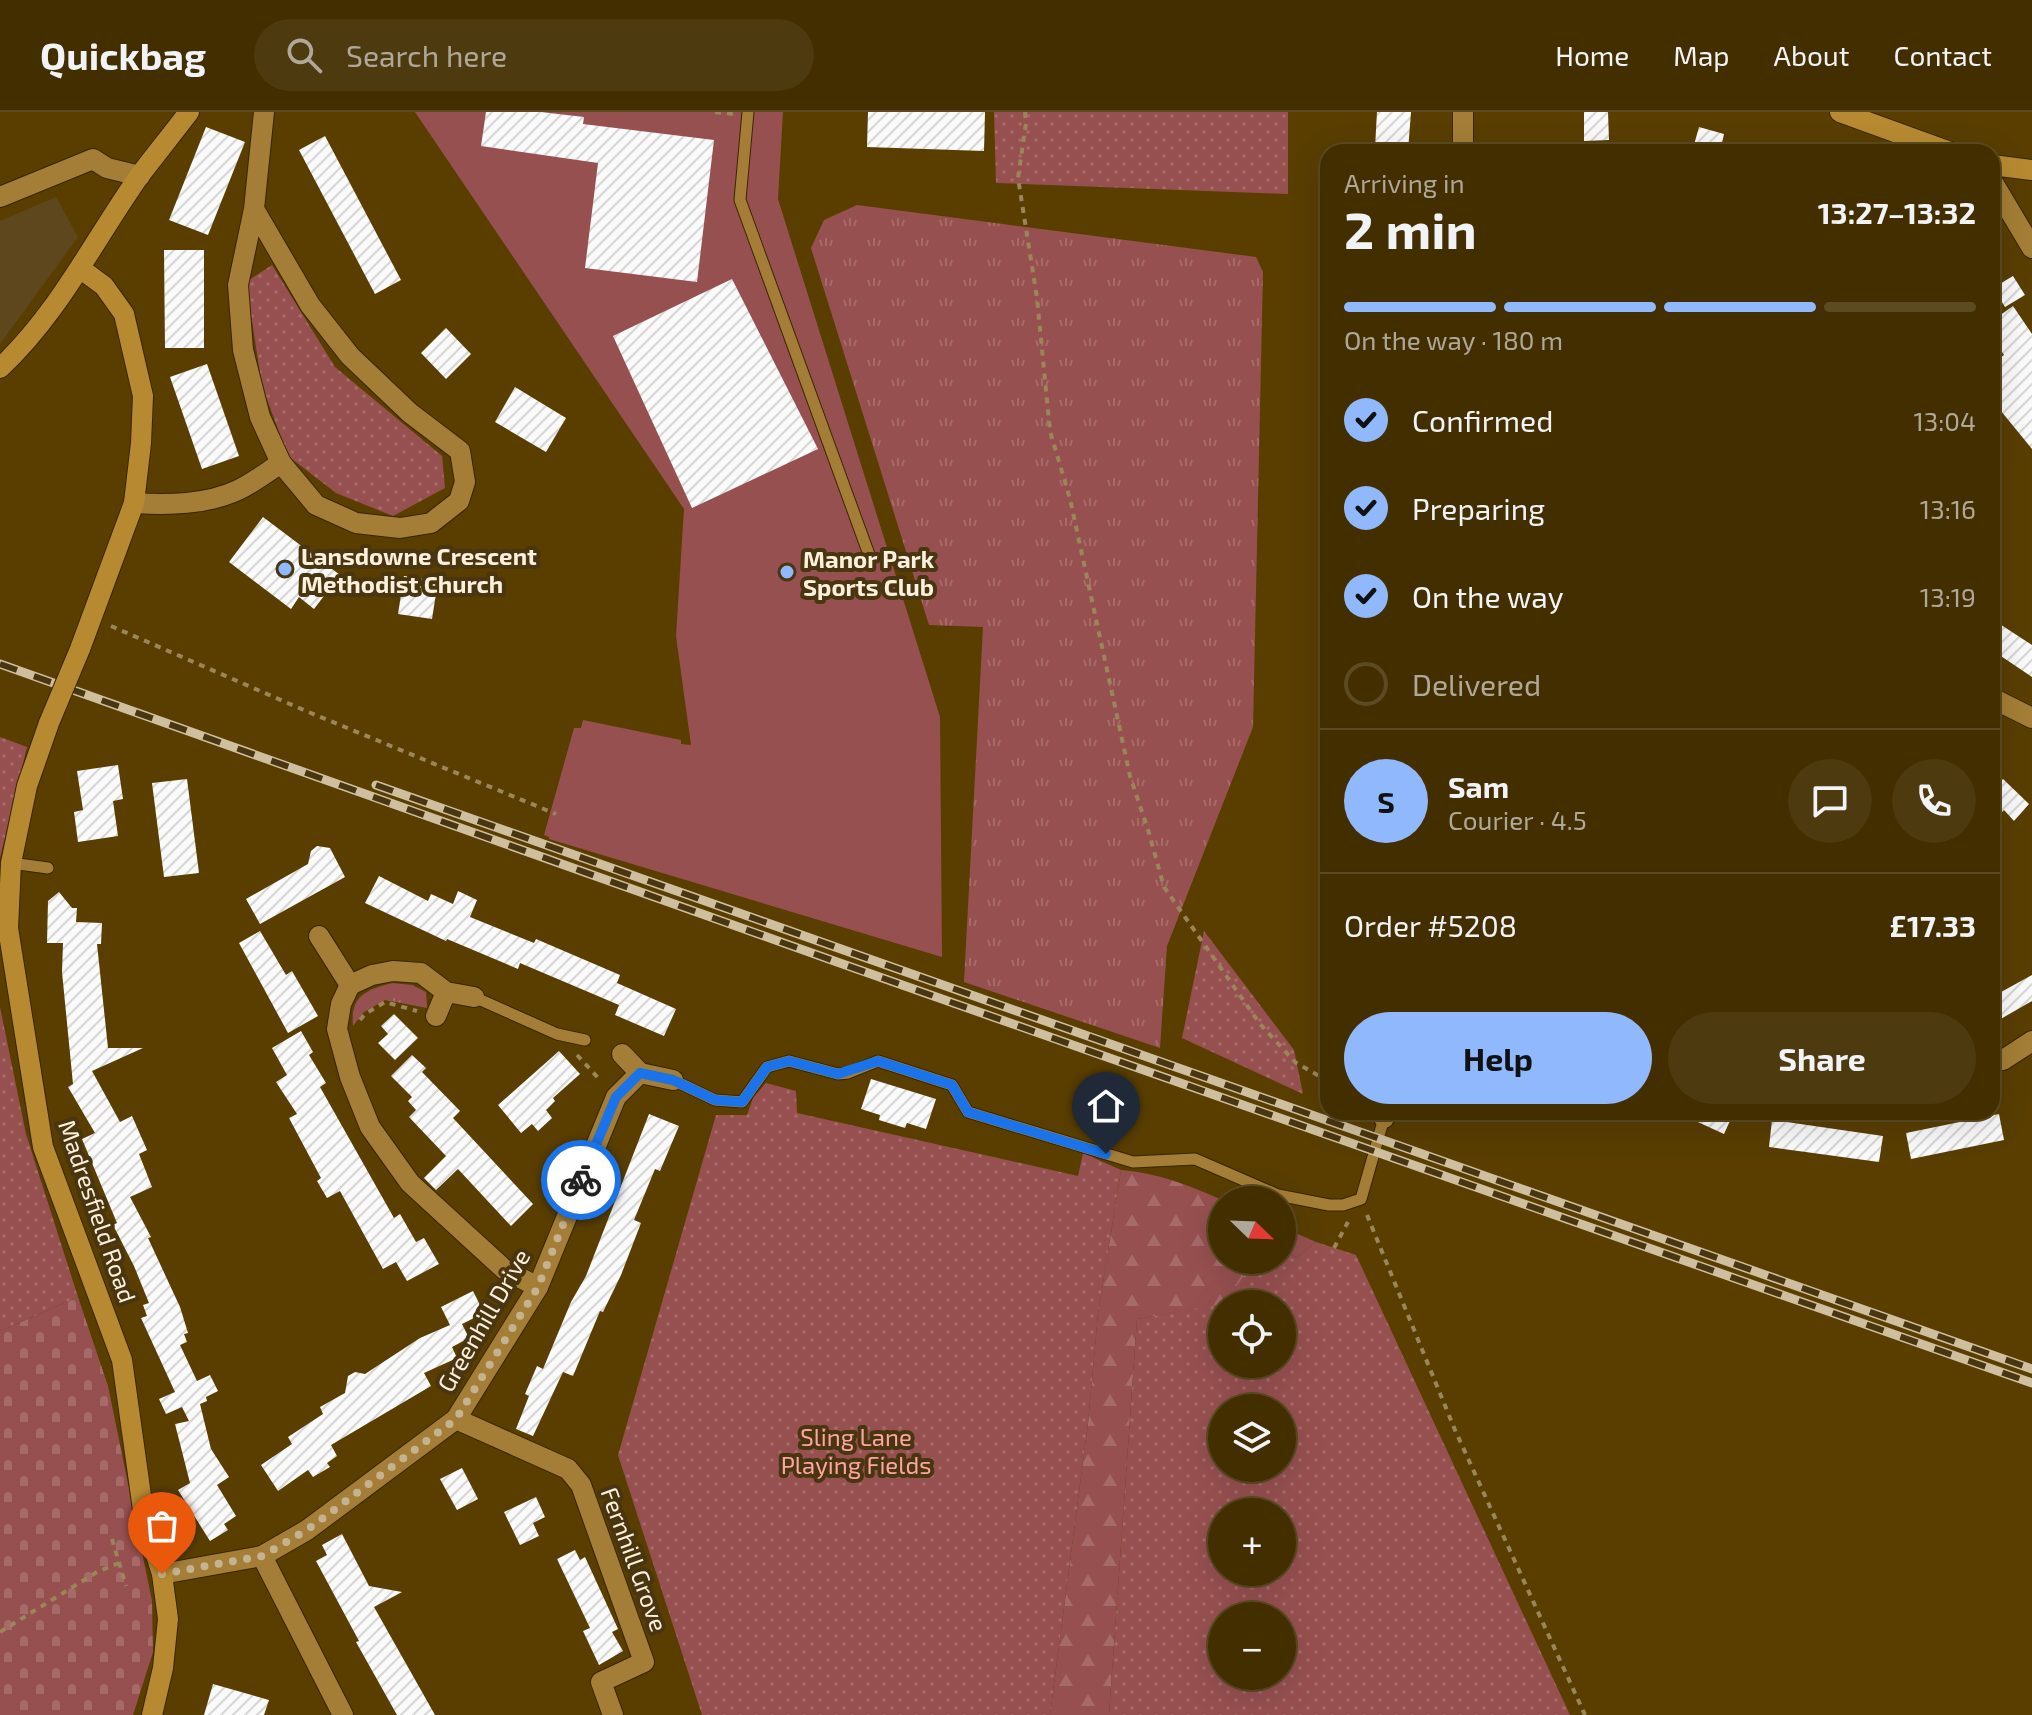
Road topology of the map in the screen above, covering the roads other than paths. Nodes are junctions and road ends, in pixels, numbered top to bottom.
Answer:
1 (189, 112) edge
2 (264, 112) edge
3 (748, 112) edge
4 (1463, 112) edge
5 (1840, 112) edge
6 (1463, 144) edge
7 (1928, 144) edge
8 (2000, 166) edge
9 (2032, 170) edge
10 (140, 176) junction
11 (2000, 194) edge
12 (0, 197) edge
13 (254, 209) junction
14 (2032, 248) edge
15 (81, 269) junction
16 (0, 368) edge
17 (281, 463) junction
18 (134, 503) junction
19 (871, 560) dead end
20 (2000, 703) edge
21 (2032, 718) edge
22 (11, 863) junction
23 (48, 868) dead end
24 (319, 936) dead end
25 (350, 985) junction
26 (446, 992) junction
27 (474, 997) joint
28 (436, 1016) road end
29 (585, 1040) dead end
30 (2032, 1041) edge
31 (622, 1054) dead end
32 (2000, 1060) edge
33 (640, 1073) junction
34 (673, 1080) joint
35 (1383, 1120) edge
36 (538, 1287) junction
37 (456, 1419) junction
38 (262, 1556) junction
39 (162, 1574) junction
40 (152, 1715) edge
41 (343, 1715) edge
42 (613, 1715) edge

1 - 10 street
2 - 13 street
3 - 19 lane
4 - 6 street
5 - 7 street
8 - 9 street
10 - 12 street
10 - 15 street
11 - 14 street
13 - 17 street
13 - 17 street
15 - 16 street
15 - 18 street
17 - 18 street
18 - 22 street, Madresfield Road, bridge
20 - 21 street
22 - 23 lane
22 - 39 street, Madresfield Road
24 - 25 street
25 - 26 street
25 - 36 street
26 - 27 street
26 - 28 street
27 - 29 lane
30 - 32 street
31 - 33 street
33 - 34 street
33 - 36 street, Greenhill Drive
34 - 35 lane
36 - 37 street, Greenhill Drive
37 - 38 street, Greenhill Drive
37 - 42 street, Fernhill Grove
38 - 39 street, Greenhill Drive
38 - 41 street
39 - 40 street, Madresfield Road

